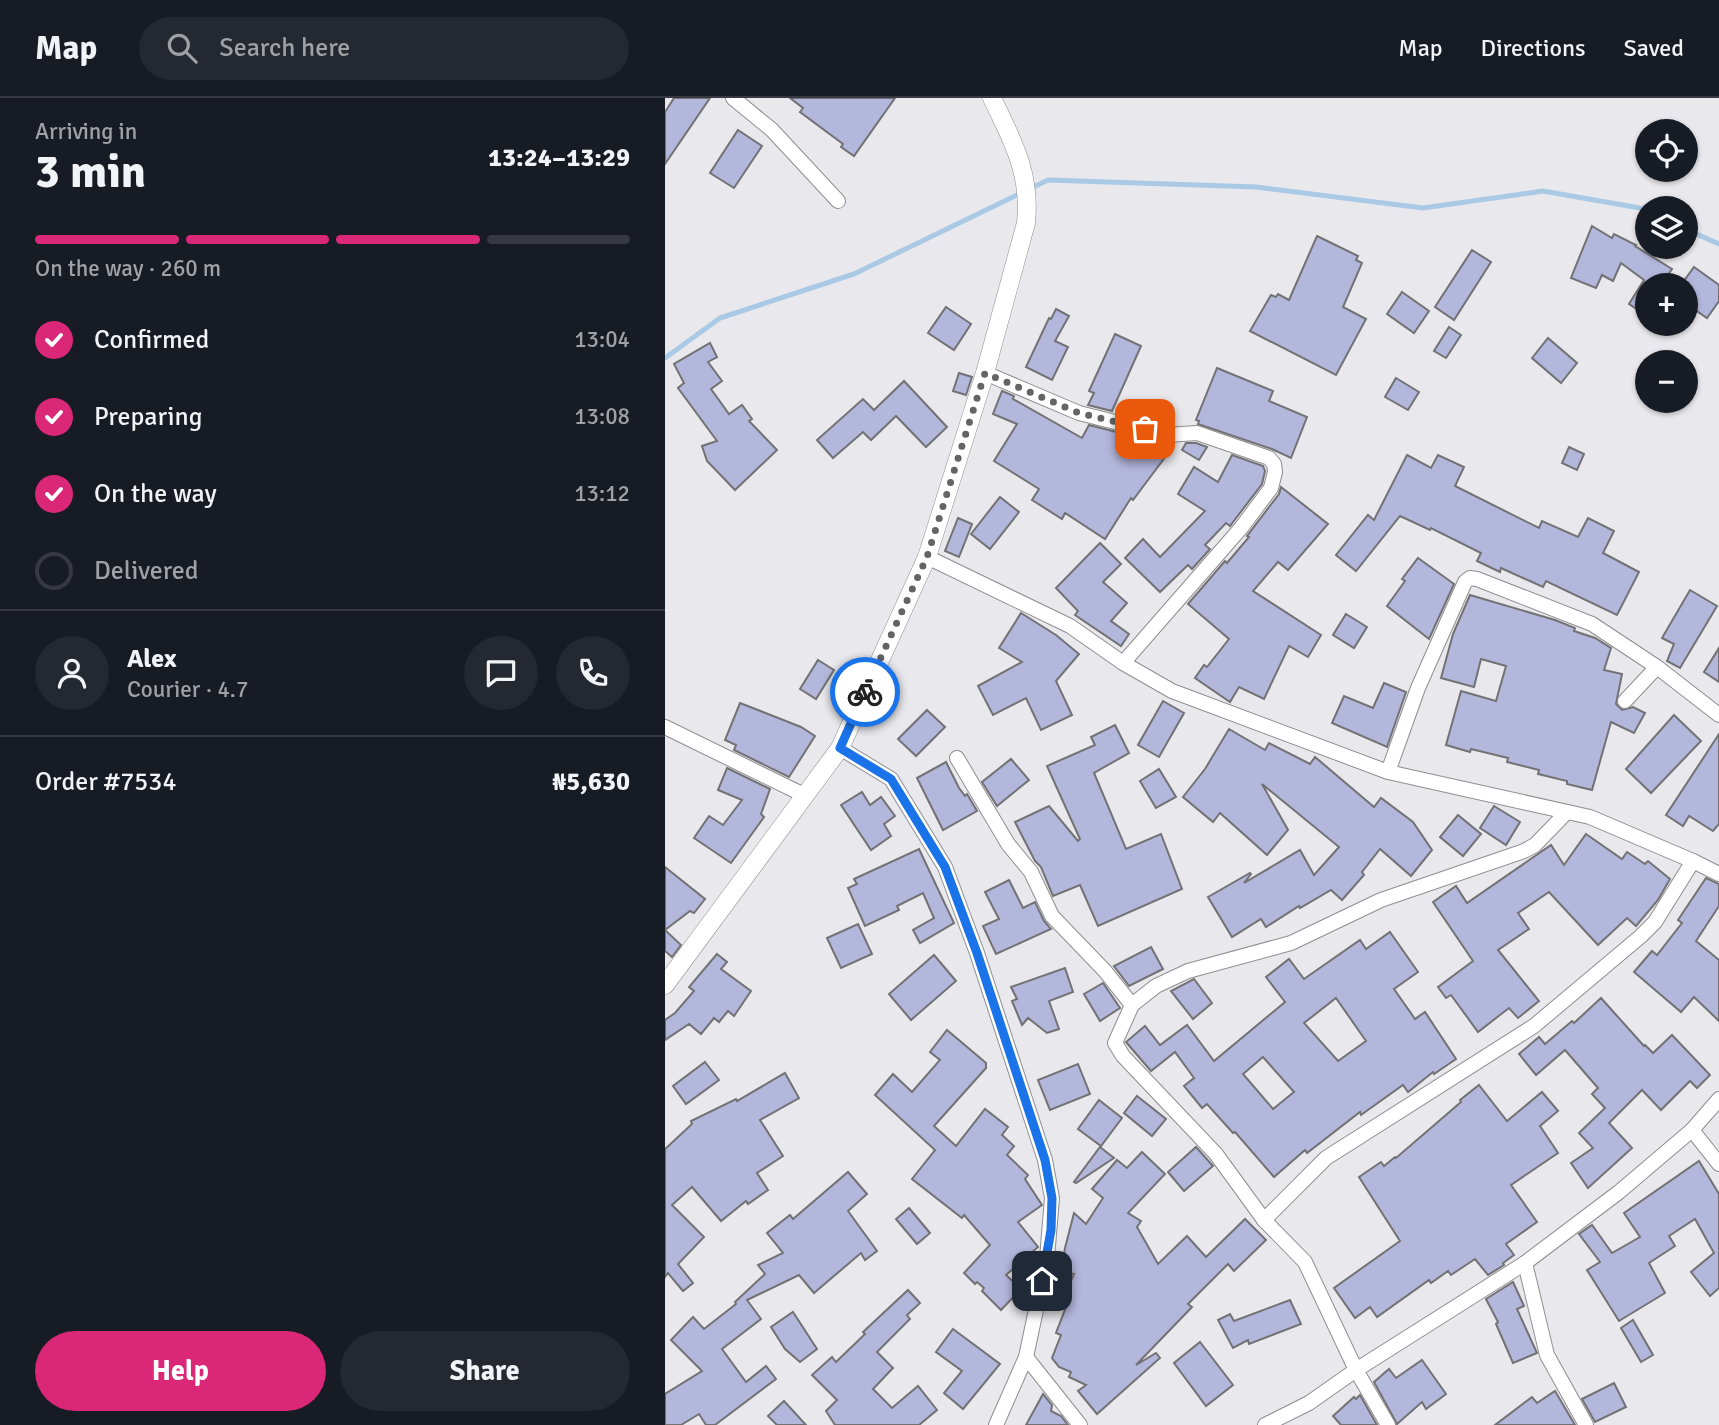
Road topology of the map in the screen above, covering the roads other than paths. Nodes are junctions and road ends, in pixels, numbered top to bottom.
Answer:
1 (733, 98) edge
2 (992, 98) edge
3 (838, 201) dead end
4 (985, 373) junction
5 (927, 557) junction
6 (1123, 663) junction
7 (1657, 667) junction
8 (1625, 701) dead end
9 (1719, 715) edge
10 (665, 727) edge
11 (840, 748) junction
12 (957, 758) dead end
13 (1388, 772) junction
14 (806, 796) junction
15 (1567, 813) junction
16 (1693, 861) junction
17 (1719, 874) edge
18 (665, 985) edge
19 (1132, 1005) junction
20 (1719, 1100) edge
21 (1692, 1130) junction
22 (1719, 1164) edge
23 (1264, 1220) junction
24 (1525, 1263) junction
25 (1026, 1357) junction
26 (1356, 1370) junction
27 (996, 1425) edge
28 (1080, 1425) edge
29 (1265, 1425) edge
30 (1388, 1425) edge
31 (1586, 1425) edge

1 - 3 street
2 - 4 street
4 - 5 street
4 - 6 street
5 - 6 street
5 - 11 street
6 - 13 street
7 - 8 street
7 - 9 street
7 - 13 street
10 - 14 street
11 - 14 street
11 - 25 street
12 - 19 street
13 - 15 street
14 - 18 street
15 - 16 street
15 - 19 street
16 - 17 street
16 - 23 street
19 - 23 street
20 - 21 street
21 - 22 street
21 - 24 street
23 - 26 street
24 - 26 street
24 - 31 street
25 - 27 street
25 - 28 street
26 - 29 street
26 - 30 street

